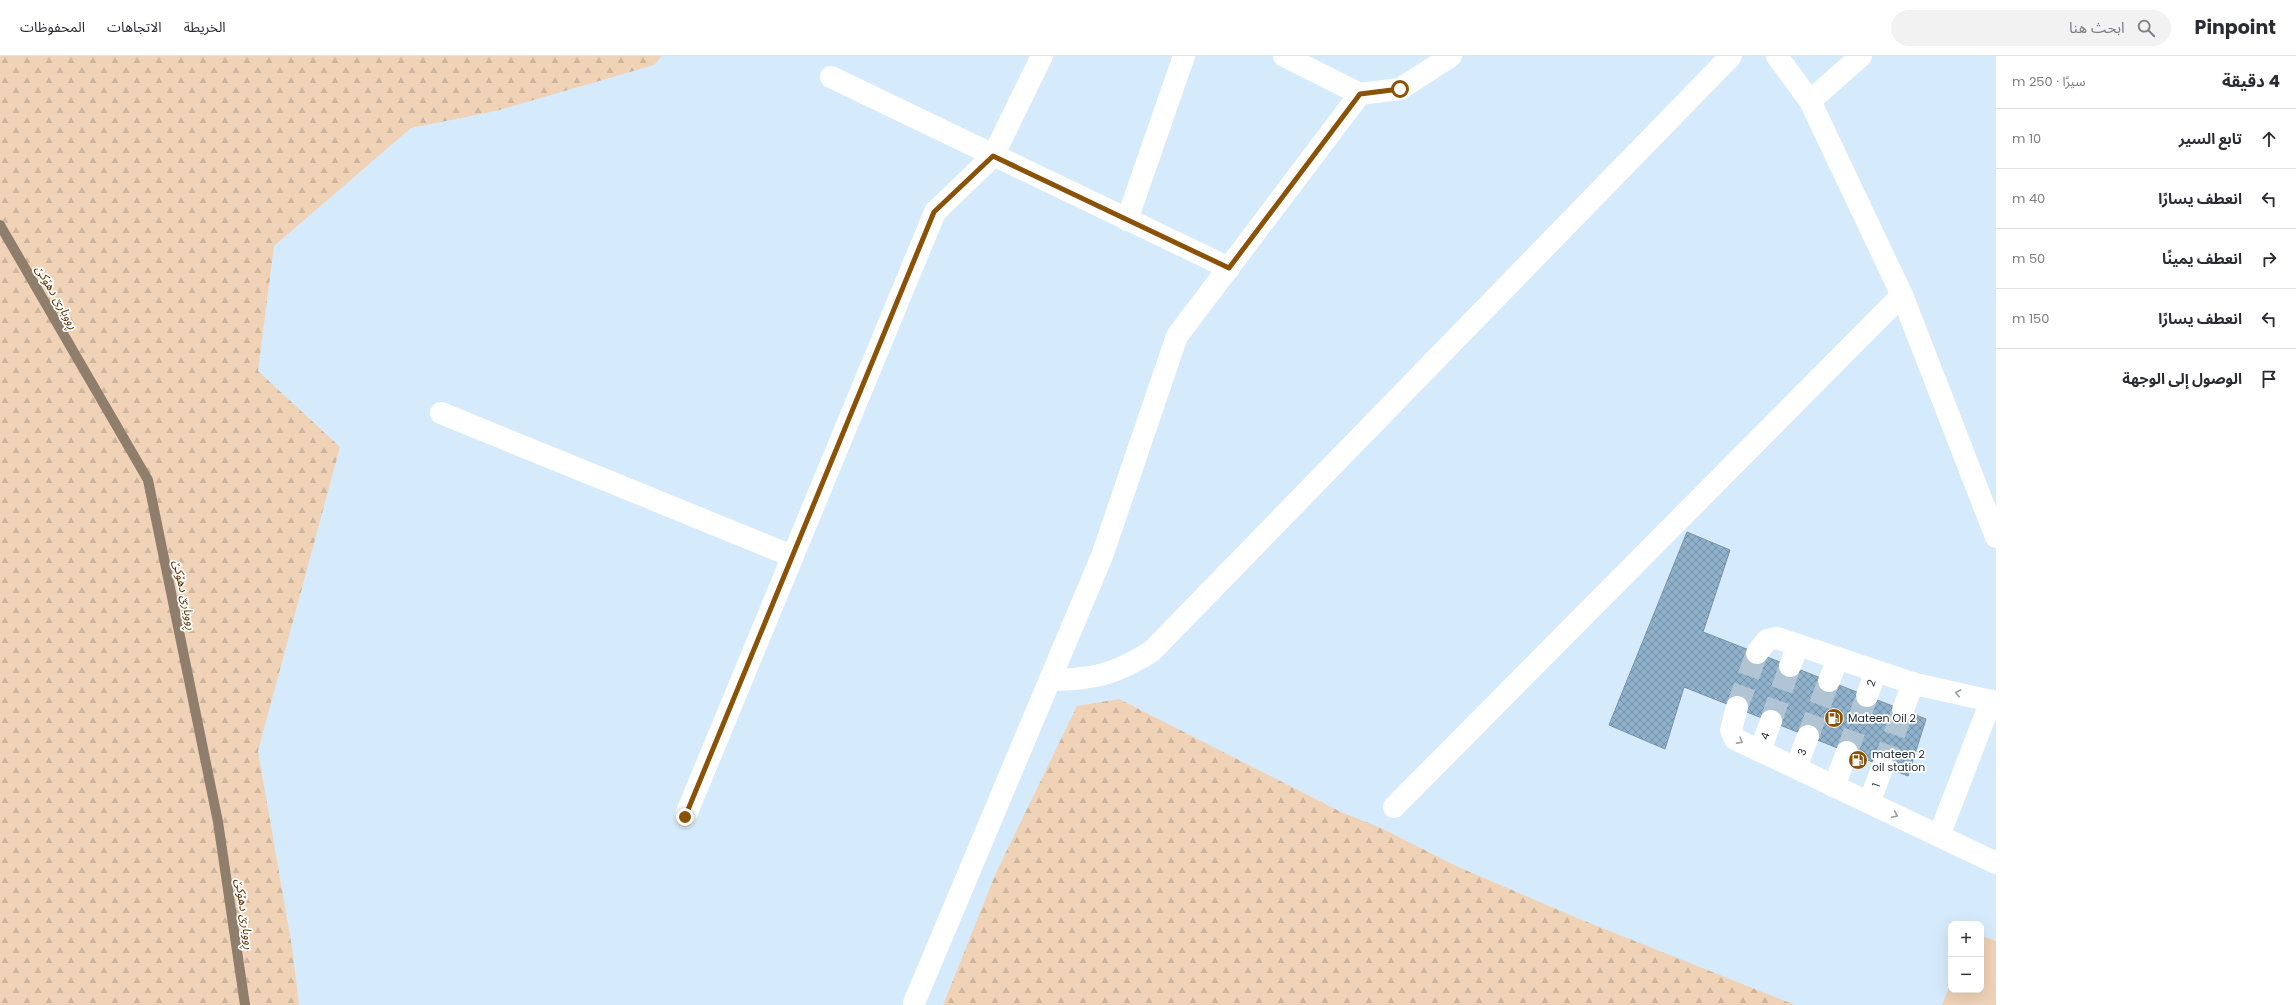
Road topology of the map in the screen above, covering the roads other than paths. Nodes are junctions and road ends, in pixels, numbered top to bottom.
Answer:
1 (1042, 56) edge
2 (1184, 56) edge
3 (1284, 56) edge
4 (1451, 56) edge
5 (1731, 56) edge
6 (1777, 56) edge
7 (1862, 56) edge
8 (831, 77) dead end
9 (1360, 94) junction
10 (1810, 101) junction
11 (993, 156) junction
12 (1127, 220) junction
13 (1229, 268) junction
14 (1902, 295) junction
15 (441, 413) dead end
16 (1996, 537) edge
17 (792, 556) junction
18 (1798, 645) junction
19 (1757, 654) tunnel mouth
20 (1838, 658) junction
21 (1790, 666) tunnel mouth
22 (1876, 671) junction
23 (1050, 680) junction
24 (1829, 681) tunnel mouth
25 (1913, 683) junction
26 (1867, 696) tunnel mouth
27 (1993, 701) edge
28 (1737, 708) tunnel mouth
29 (1903, 710) tunnel mouth
30 (1771, 721) tunnel mouth
31 (1808, 736) tunnel mouth
32 (1760, 751) junction
33 (1847, 752) tunnel mouth
34 (1883, 766) tunnel mouth
35 (1796, 768) junction
36 (1834, 786) junction
37 (1869, 803) junction
38 (1394, 807) dead end
39 (685, 817) dead end
40 (1939, 836) junction
41 (1996, 863) edge
42 (914, 1002) dead end

1 - 11 street
2 - 12 street
3 - 9 street
4 - 9 street
5 - 23 street
6 - 10 street
7 - 10 street
8 - 11 street
9 - 13 street
10 - 14 street
11 - 12 street
11 - 17 street
12 - 13 street
13 - 23 street
14 - 16 street
14 - 38 street
15 - 17 street
17 - 39 street
18 - 19 street
18 - 20 street
18 - 21 street
20 - 22 street
20 - 24 street
22 - 25 street
22 - 26 street, 2
23 - 42 street
27 -> 25 street
25 - 29 street
27 - 40 street
28 -> 32 street
30 - 32 street, 4
31 - 35 street, 3
32 - 35 street
33 - 36 street
34 - 37 street, 1
35 - 36 street
36 - 37 street
37 -> 40 street
40 - 41 street

